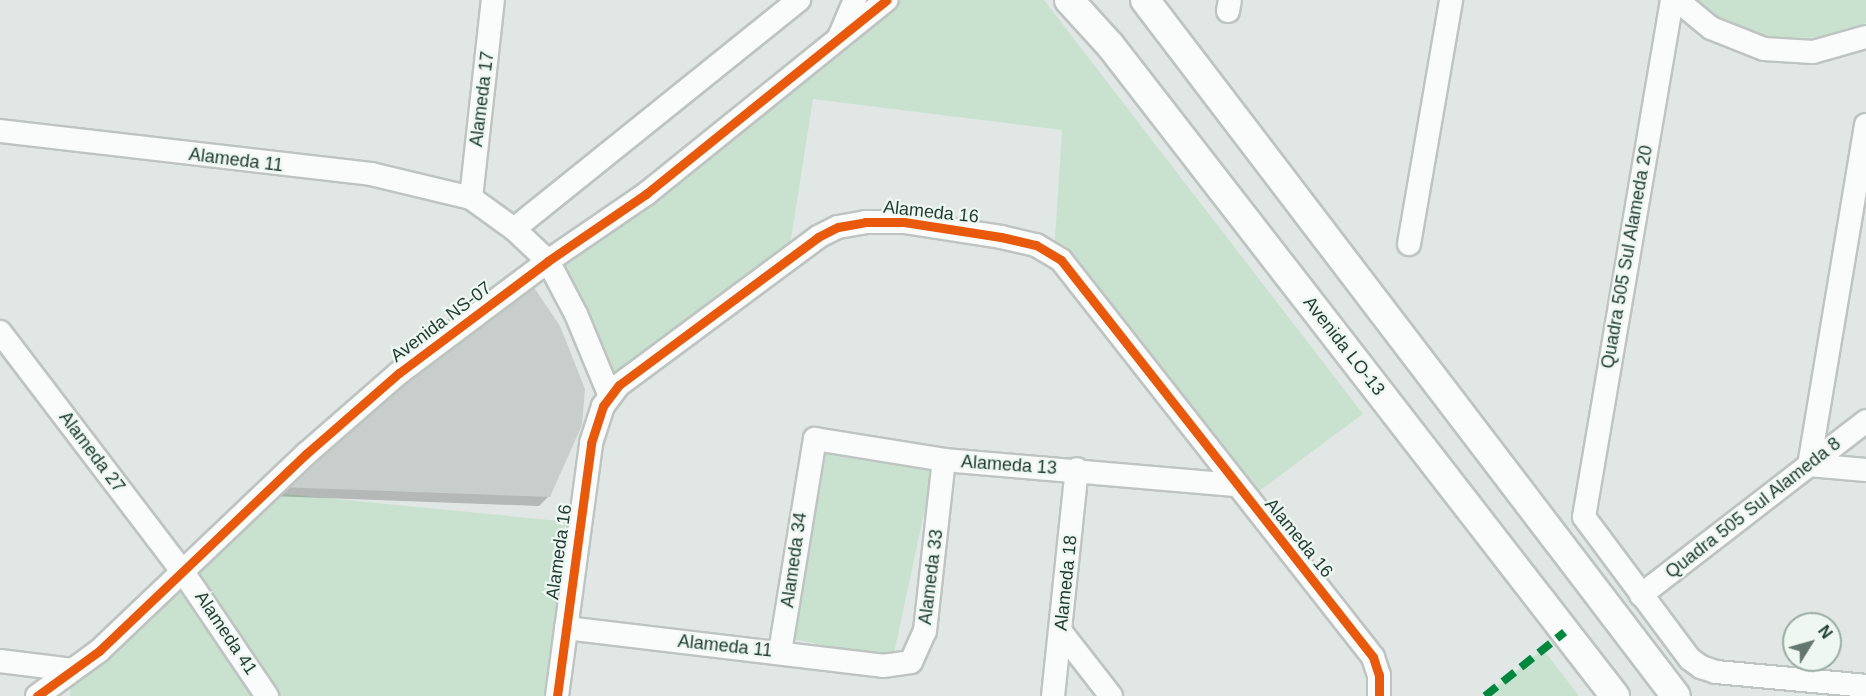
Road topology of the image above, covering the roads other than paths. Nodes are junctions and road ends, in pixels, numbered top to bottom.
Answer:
1 (493, 0) edge
2 (799, 0) edge
3 (855, 0) edge
4 (886, 0) edge
5 (1069, 0) edge
6 (1145, 0) edge
7 (1451, 0) edge
8 (1672, 0) edge
9 (1677, 0) edge
10 (1697, 18) junction
11 (839, 37) junction
12 (1862, 43) edge
13 (1664, 50) junction
14 (1866, 125) edge
15 (0, 131) edge
16 (471, 198) junction
17 (514, 229) junction
18 (1409, 244) dead end
19 (548, 261) junction
20 (0, 332) edge
21 (610, 396) junction
22 (1866, 421) edge
23 (944, 460) junction
24 (1809, 465) junction
25 (808, 469) joint
26 (1077, 470) junction
27 (1866, 470) edge
28 (1235, 484) junction
29 (183, 572) junction
30 (1641, 595) junction
31 (566, 628) junction
32 (1061, 632) junction
33 (780, 652) junction
34 (0, 662) edge
35 (883, 666) joint
36 (72, 670) junction
37 (1866, 686) edge
38 (37, 696) edge
39 (267, 696) edge
40 (557, 696) edge
41 (1053, 696) edge
42 (1111, 696) edge
43 (1379, 696) edge
44 (1615, 696) edge
45 (1676, 696) edge

1 - 16 street, Alameda 17
2 - 17 street
3 - 11 street
4 - 11 street, Avenida NS-07
5 - 44 street, Avenida LO-13
6 - 45 street
7 - 18 street
8 - 13 street, Quadra 505 Sul Alameda 20
9 - 10 street
10 - 12 street
10 - 13 street
11 - 19 street, Avenida NS-07
13 - 30 street, Quadra 505 Sul Alameda 20
14 - 24 street
15 - 16 street, Alameda 11
16 - 17 street
17 - 19 street
19 - 21 street
19 - 29 street, Avenida NS-07
20 - 29 street, Alameda 27
21 - 28 street, Alameda 16
21 - 31 street, Alameda 16
22 - 24 street, Quadra 505 Sul Alameda 8
23 - 25 street, Alameda 13
23 - 26 street, Alameda 13
23 - 35 street, Alameda 33
24 - 27 street
24 - 30 street, Quadra 505 Sul Alameda 8
25 - 33 street, Alameda 34
26 - 28 street, Alameda 13
26 - 32 street, Alameda 18
28 - 43 street, Alameda 16
29 - 36 street, Avenida NS-07
29 - 39 street, Alameda 41
30 - 37 street
31 - 33 street, Alameda 11
31 - 40 street, Alameda 16
32 - 41 street, Alameda 18
32 - 42 street
33 - 35 street, Alameda 11
34 - 36 street
36 - 38 street, Avenida NS-07

